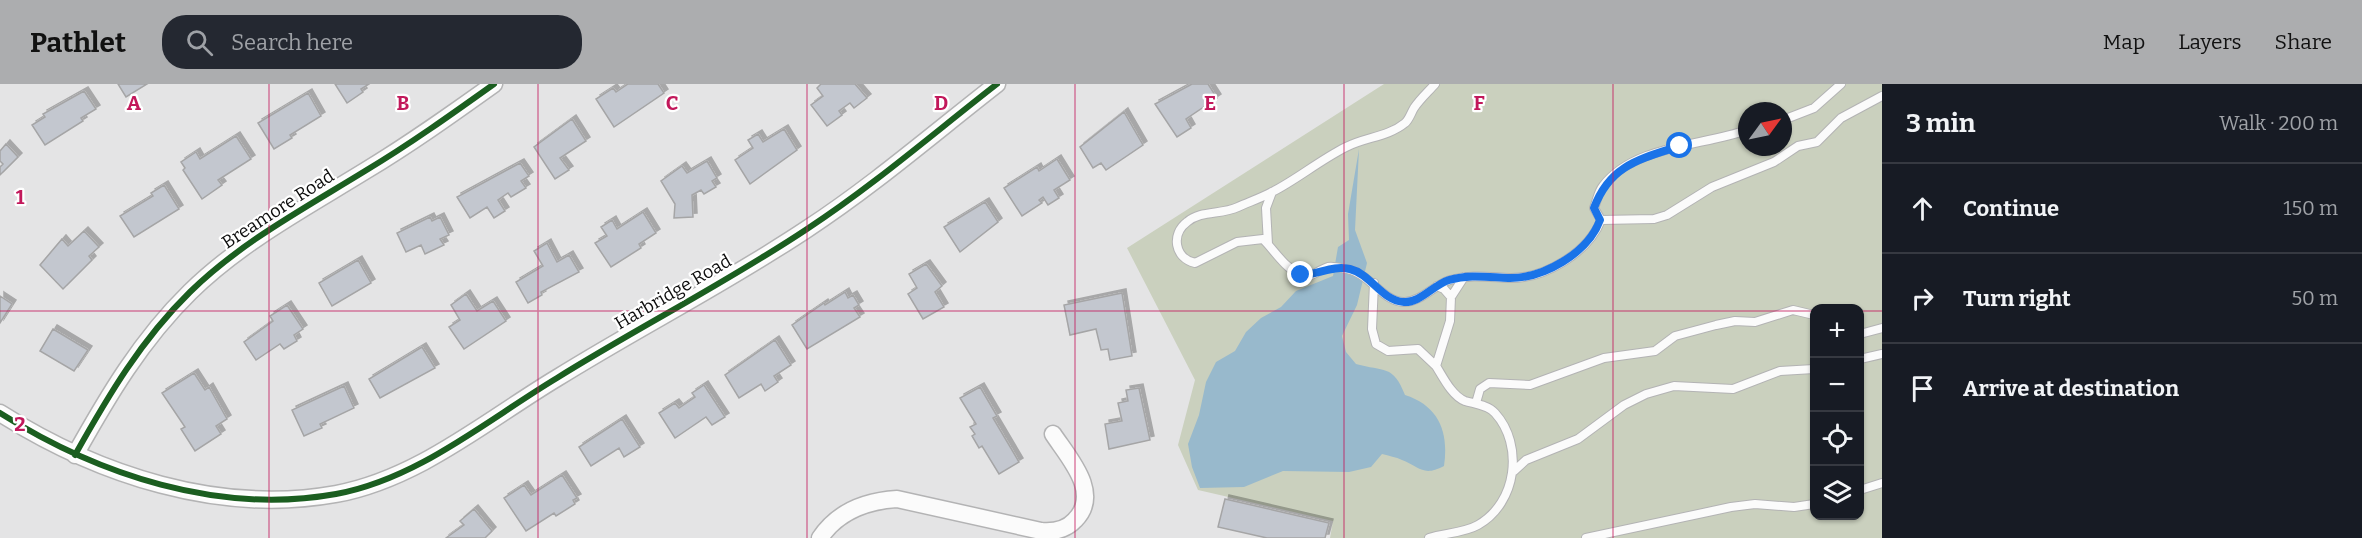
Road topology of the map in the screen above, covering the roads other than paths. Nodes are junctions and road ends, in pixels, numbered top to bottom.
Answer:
1 (494, 84) edge
2 (997, 84) edge
3 (1436, 84) edge
4 (1841, 84) edge
5 (1882, 96) edge
6 (1792, 117) edge
7 (1738, 133) edge
8 (1272, 192) junction
9 (1600, 220) junction
10 (1268, 244) junction
11 (1465, 277) junction
12 (1374, 283) junction
13 (1437, 286) junction
14 (1451, 297) junction
15 (1810, 314) edge
16 (1882, 328) edge
17 (1864, 333) edge
18 (1882, 354) edge
19 (1864, 358) edge
20 (1436, 366) junction
21 (1810, 369) edge
22 (1476, 403) junction
23 (0, 413) edge
24 (1053, 434) dead end
25 (75, 455) junction
26 (1514, 471) junction
27 (1882, 483) edge
28 (1864, 489) edge
29 (1810, 505) edge
30 (820, 538) edge
31 (1429, 538) edge
32 (1586, 538) edge

1 - 25 street, Breamore Road
2 - 25 street, Harbridge Road
3 - 8 lane
4 - 6 lane
5 - 9 lane
7 - 9 lane
8 - 10 lane
8 - 10 lane
9 - 11 lane
10 - 12 lane
11 - 13 lane
11 - 14 lane
12 - 13 lane
12 - 20 lane
13 - 14 lane
14 - 20 lane
15 - 22 lane
16 - 17 lane
18 - 19 lane
20 - 22 lane
21 - 26 lane
22 - 26 lane
23 - 25 street, Harbridge Road
24 - 30 street
26 - 31 lane
27 - 28 lane
29 - 32 lane

